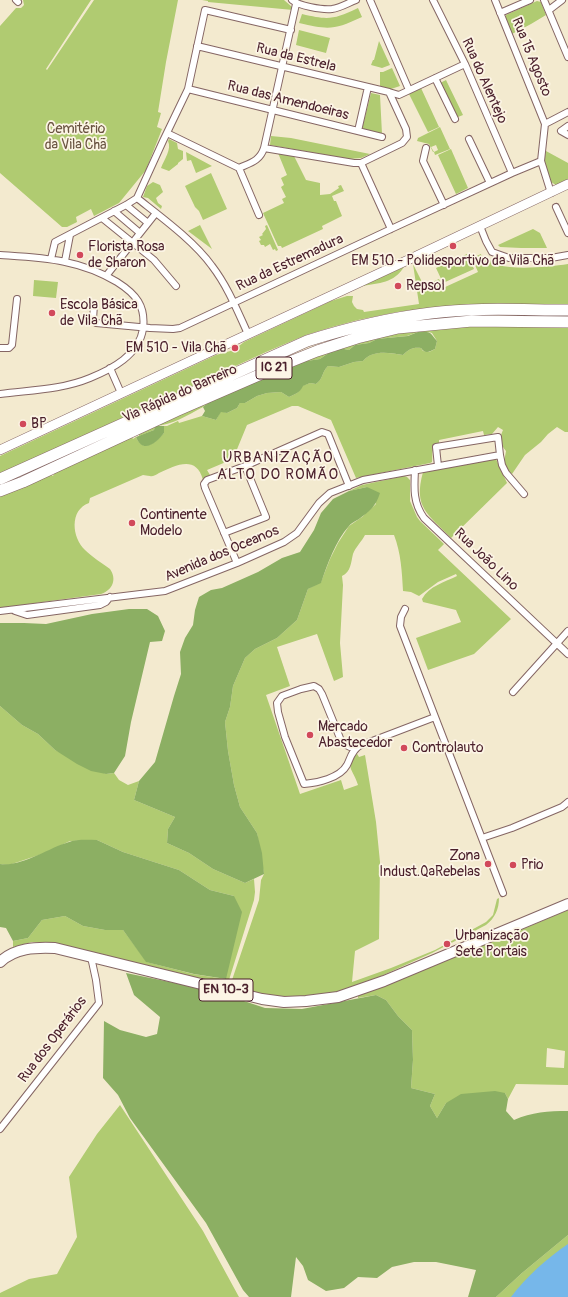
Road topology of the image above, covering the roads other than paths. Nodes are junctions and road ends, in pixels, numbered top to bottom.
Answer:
1 (356, 0) edge
2 (370, 0) edge
3 (433, 0) edge
4 (495, 0) edge
5 (530, 0) edge
6 (544, 0) edge
7 (562, 0) edge
8 (294, 2) edge
9 (548, 10) junction
10 (500, 13) junction
11 (290, 30) junction
12 (197, 46) junction
13 (568, 57) edge
14 (465, 64) junction
15 (282, 67) junction
16 (435, 78) junction
17 (368, 87) junction
18 (188, 89) junction
19 (409, 90) junction
20 (389, 92) junction
21 (273, 110) junction
22 (568, 112) edge
23 (455, 119) dead end
24 (545, 124) junction
25 (568, 126) edge
26 (358, 131) junction
27 (167, 133) junction
28 (568, 135) edge
29 (382, 137) dead end
30 (469, 139) dead end
31 (264, 148) junction
32 (426, 148) dead end
33 (541, 161) junction
34 (361, 163) junction
35 (239, 168) junction
36 (512, 173) junction
37 (490, 183) junction
38 (568, 184) edge
39 (551, 193) junction
40 (137, 198) junction
41 (126, 205) junction
42 (444, 205) junction
43 (556, 207) dead end
44 (114, 212) junction
45 (156, 213) junction
46 (259, 215) dead end
47 (102, 218) junction
48 (148, 223) junction
49 (480, 226) junction
50 (391, 229) junction
51 (140, 233) junction
52 (568, 233) edge
53 (70, 235) junction
54 (132, 243) junction
55 (0, 255) edge
56 (568, 255) edge
57 (51, 259) junction
58 (65, 261) junction
59 (106, 276) junction
60 (176, 286) dead end
61 (16, 299) dead end
62 (234, 303) junction
63 (94, 304) dead end
64 (568, 310) edge
65 (568, 322) edge
66 (143, 327) junction
67 (248, 334) junction
68 (0, 348) edge
69 (110, 368) junction
70 (122, 393) junction
71 (0, 394) edge
72 (0, 450) edge
73 (500, 455) junction
74 (245, 466) junction
75 (438, 466) junction
76 (416, 470) junction
77 (0, 479) edge
78 (349, 486) junction
79 (0, 491) edge
80 (524, 494) dead end
81 (224, 532) junction
82 (237, 563) junction
83 (405, 609) dead end
84 (0, 611) edge
85 (568, 631) edge
86 (557, 643) junction
87 (568, 654) edge
88 (513, 692) dead end
89 (435, 717) junction
90 (359, 746) junction
91 (568, 802) edge
92 (482, 838) junction
93 (504, 893) dead end
94 (568, 904) edge
95 (91, 957) junction
96 (0, 962) edge
97 (0, 1129) edge

1 - 8 street
2 - 19 street
3 - 14 street, Rua do Alentejo
4 - 10 street, Rua 15 Agosto
5 - 10 street
6 - 9 street
7 - 9 street
8 - 11 street
9 - 13 street
10 - 24 street, Rua 15 Agosto
11 - 12 street
11 - 15 street
12 - 15 street, Rua da Estrela
12 - 18 street
14 - 16 street, Rua da Estrela
14 - 36 street, Rua do Alentejo
15 - 17 street, Rua da Estrela
15 - 21 street
16 - 19 street, Rua da Estrela
16 - 23 street
17 - 20 street, Rua da Estrela
17 - 26 street
18 - 21 street, Rua das Amendoeiras
18 - 27 street
19 - 20 street, Rua da Estrela
20 - 34 street
21 - 26 street, Rua das Amendoeiras
21 - 31 street
22 - 24 street
24 - 33 street
25 - 28 street
26 - 29 street, Rua das Amendoeiras
27 - 35 street
27 - 40 street
30 - 37 street
31 - 34 street
31 - 35 street
32 - 42 street
33 - 36 street, Rua da Estremadura
33 - 39 street
34 - 50 street
35 - 46 street
36 - 37 street, Rua da Estremadura
37 - 42 street, Rua da Estremadura
38 - 39 main road
39 - 49 main road
40 - 41 street
40 - 45 street
41 - 44 street
41 - 48 street
42 - 50 street, Rua da Estremadura
43 - 52 street
44 - 47 street
44 - 51 street
45 - 48 street
45 - 62 street
47 - 53 street
47 - 54 street
48 - 51 street
49 - 56 street
49 - 67 main road
50 - 62 street, Rua da Estremadura
51 - 54 street
53 - 57 street
53 - 58 street
54 - 59 street
54 - 60 street
55 - 57 street
57 - 58 street
58 - 59 street
59 - 66 street
61 - 68 street
62 - 66 street, Rua da Estremadura
62 - 67 street
63 - 66 street, Rua da Estremadura
64 - 77 highway, Via Rápida do Barreiro / IC 21
65 - 79 highway, Via Rápida do Barreiro / IC 21
66 - 69 street
67 - 70 main road
69 - 70 street
69 - 71 street
70 - 72 main road
73 - 75 street, Avenida dos Oceanos
73 - 75 street
73 - 80 street
74 - 78 street
74 - 81 street
74 - 81 street
75 - 76 street, Avenida dos Oceanos
76 - 78 street, Avenida dos Oceanos
76 - 86 street, Rua João Lino
78 - 82 street, Avenida dos Oceanos
81 - 82 street
82 - 84 street, Avenida dos Oceanos
83 - 89 street
85 - 86 street
86 - 87 street, Rua João Lino
86 - 88 street
89 - 90 street
89 - 92 street
90 - 90 street
91 - 92 street
92 - 93 street
94 - 95 main road, EN 10-3
95 - 96 main road, EN 10-3
95 - 97 street, Rua dos Operários

